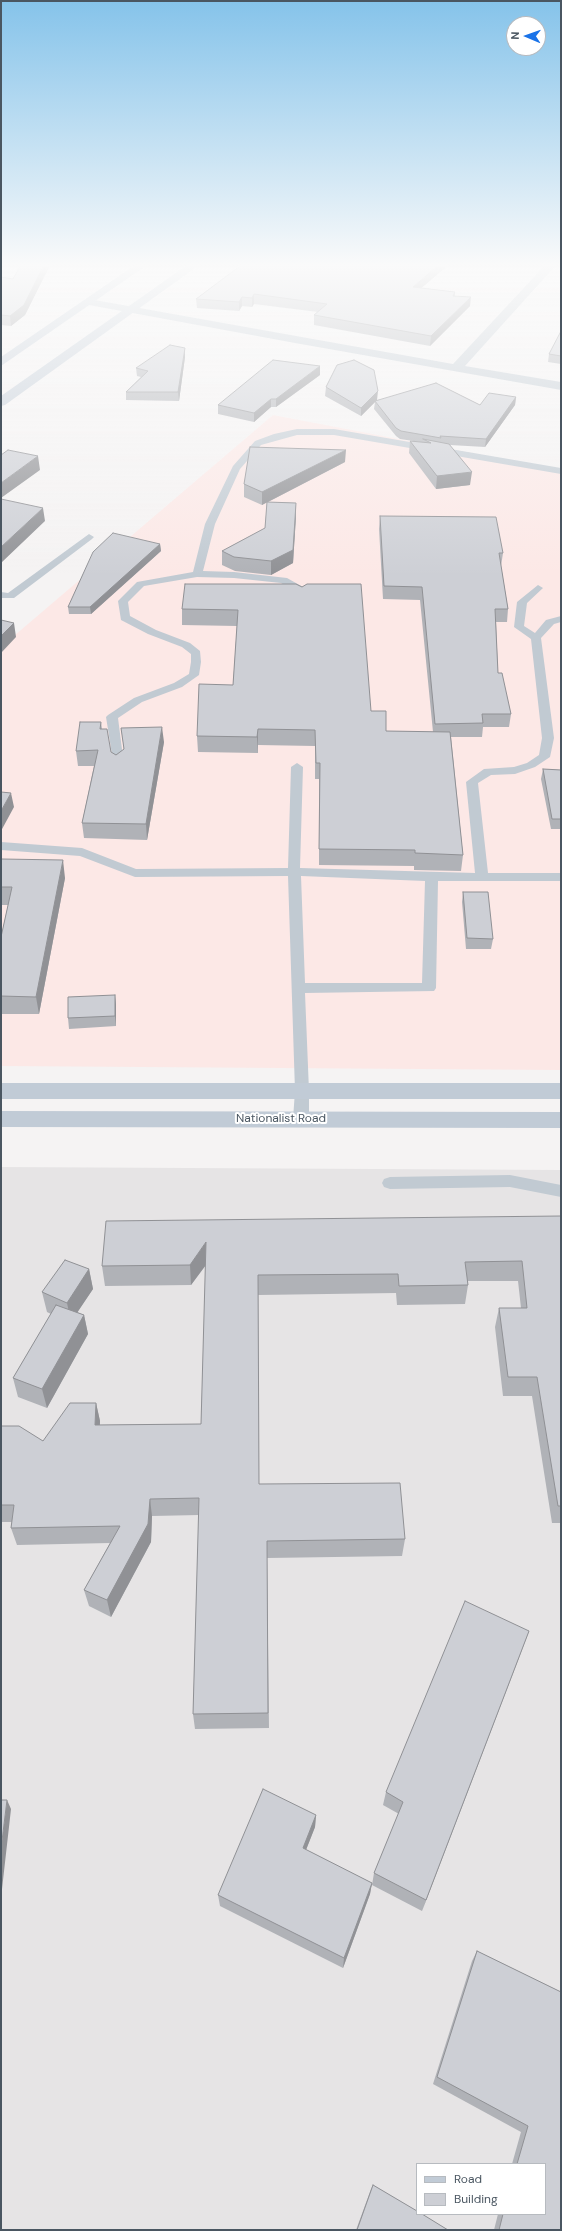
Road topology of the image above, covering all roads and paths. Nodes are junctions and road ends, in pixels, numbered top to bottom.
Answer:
1 (50, 367) edge
2 (451, 367) edge
3 (456, 368) joint
4 (561, 386) edge
5 (1, 402) edge
6 (561, 470) edge
7 (89, 538) dead end
8 (197, 574) junction
9 (538, 588) dead end
10 (1, 596) edge
11 (302, 598) edge
12 (561, 619) edge
13 (536, 638) junction
14 (118, 765) edge
15 (297, 767) dead end
16 (1, 846) edge
17 (294, 872) junction
18 (432, 877) junction
19 (482, 877) junction
20 (561, 877) edge
21 (298, 988) junction
22 (1, 1091) edge
23 (302, 1091) junction
24 (561, 1092) edge
25 (1, 1119) edge
26 (301, 1119) junction
27 (561, 1120) edge
28 (390, 1183) dead end
29 (561, 1191) edge

1 - 5 main road
2 - 3 street
3 - 4 street
6 - 8 lane
7 - 10 lane
8 - 11 lane
8 - 14 lane
9 - 13 lane
12 - 13 lane
13 - 19 lane
15 - 17 lane
16 - 17 lane
17 - 18 lane
17 - 21 lane
18 - 19 lane
18 - 21 lane
19 - 20 lane
21 - 23 lane
22 - 23 main road
23 - 24 main road
23 - 26 lane
25 - 26 main road, Nationalist Road
26 - 27 main road, Nationalist Road
28 - 29 lane

